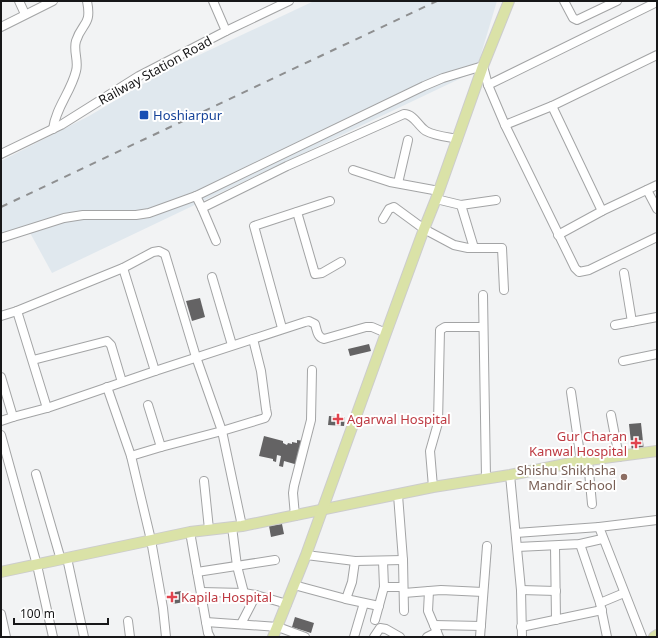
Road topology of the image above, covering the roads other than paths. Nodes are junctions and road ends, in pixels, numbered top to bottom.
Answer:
1 (19, 1) edge
2 (53, 1) edge
3 (87, 1) edge
4 (213, 1) edge
5 (289, 1) edge
6 (509, 1) edge
7 (564, 1) edge
8 (617, 1) edge
9 (657, 2) edge
10 (44, 3) edge
11 (25, 14) junction
12 (1, 27) edge
13 (226, 31) junction
14 (656, 58) edge
15 (483, 66) junction
16 (488, 84) junction
17 (552, 106) junction
18 (505, 125) junction
19 (53, 128) junction
20 (458, 139) junction
21 (408, 140) dead end
22 (1, 154) edge
23 (353, 170) dead end
24 (398, 183) junction
25 (657, 185) edge
26 (647, 190) junction
27 (438, 195) junction
28 (196, 196) junction
29 (496, 200) dead end
30 (330, 202) dead end
31 (461, 205) junction
32 (202, 208) junction
33 (657, 209) edge
34 (602, 211) junction
35 (297, 212) junction
36 (384, 219) dead end
37 (424, 229) junction
38 (558, 235) junction
39 (657, 237) edge
40 (1, 238) edge
41 (216, 241) dead end
42 (474, 248) junction
43 (341, 262) dead end
44 (123, 268) junction
45 (624, 273) dead end
46 (212, 277) dead end
47 (504, 290) dead end
48 (483, 295) dead end
49 (17, 311) junction
50 (1, 316) edge
51 (657, 317) edge
52 (632, 322) junction
53 (615, 325) dead end
54 (483, 327) junction
55 (282, 328) junction
56 (386, 332) junction
57 (253, 339) junction
58 (232, 345) junction
59 (657, 354) edge
60 (196, 357) junction
61 (33, 360) junction
62 (623, 361) dead end
63 (312, 370) dead end
64 (155, 371) junction
65 (1, 377) edge
66 (122, 382) junction
67 (107, 387) junction
68 (571, 392) dead end
69 (148, 405) dead end
70 (47, 408) junction
71 (611, 415) dead end
72 (13, 417) junction
73 (1, 421) edge
74 (222, 431) junction
75 (2, 438) edge
76 (161, 447) junction
77 (657, 451) edge
78 (131, 456) junction
79 (619, 457) junction
80 (584, 461) junction
81 (36, 474) dead end
82 (510, 475) junction
83 (486, 478) junction
84 (204, 482) dead end
85 (432, 487) junction
86 (398, 495) junction
87 (592, 504) dead end
88 (322, 510) junction
89 (295, 516) junction
90 (657, 520) edge
91 (237, 526) junction
92 (599, 527) junction
93 (209, 529) junction
94 (190, 532) junction
95 (516, 533) junction
96 (602, 539) junction
97 (151, 540) junction
98 (580, 544) junction
99 (487, 546) dead end
100 (555, 546) junction
101 (517, 547) junction
102 (306, 555) junction
103 (64, 559) junction
104 (275, 560) dead end
105 (403, 560) junction
106 (355, 561) junction
107 (383, 561) junction
108 (37, 565) junction
109 (237, 566) junction
110 (1, 572) edge
111 (197, 572) junction
112 (294, 585) junction
113 (384, 587) junction
114 (404, 590) junction
115 (521, 590) junction
116 (429, 591) junction
117 (556, 591) junction
118 (201, 592) junction
119 (483, 592) junction
120 (244, 593) junction
121 (624, 593) junction
122 (256, 596) junction
123 (346, 599) junction
124 (364, 603) junction
125 (287, 604) junction
126 (379, 606) junction
127 (601, 607) junction
128 (404, 611) dead end
129 (1, 614) edge
130 (375, 620) dead end
131 (556, 620) junction
132 (128, 621) dead end
133 (206, 622) junction
134 (241, 624) junction
135 (481, 626) junction
136 (278, 627) junction
137 (522, 627) junction
138 (437, 631) edge
139 (657, 635) edge
140 (6, 637) edge
141 (53, 637) edge
142 (84, 637) edge
143 (130, 637) edge
144 (166, 637) edge
145 (210, 637) edge
146 (273, 637) edge
147 (305, 637) edge
148 (354, 637) edge
149 (374, 637) edge
150 (400, 637) edge
151 (427, 637) edge
152 (480, 637) edge
153 (522, 637) edge
154 (607, 637) edge
155 (642, 637) edge
156 (654, 637) edge

1 - 11 street
2 - 10 street
3 - 19 street
4 - 13 street
5 - 13 street, Railway Station Road
6 - 15 main road
7 - 8 street
9 - 16 street
10 - 11 street
11 - 12 street
13 - 19 street, Railway Station Road
14 - 17 street
15 - 16 street
15 - 20 main road
15 - 28 street
16 - 18 street
17 - 18 street
17 - 34 street
18 - 38 street
19 - 22 street, Railway Station Road
20 - 27 main road
20 - 32 street
21 - 24 street
23 - 24 street
24 - 27 street
25 - 26 street
26 - 33 street
26 - 34 street
27 - 31 street
27 - 37 main road
28 - 32 street
28 - 40 street
29 - 31 street
30 - 35 street
31 - 42 street
32 - 41 street
34 - 38 street
35 - 43 street
35 - 55 street
36 - 37 street
37 - 42 street
37 - 56 main road
38 - 39 street
42 - 47 street
44 - 49 street
44 - 60 street
44 - 64 street
45 - 52 street
46 - 58 street
48 - 54 street
49 - 50 street
49 - 61 street
51 - 52 street
52 - 53 street
54 - 83 street
54 - 85 street
55 - 56 street
55 - 57 street
56 - 88 main road
57 - 58 street
57 - 74 street
58 - 60 street
59 - 62 street
60 - 64 street
60 - 74 street
61 - 66 street
61 - 70 street
63 - 89 street
64 - 66 street
65 - 72 street
66 - 67 street
67 - 70 street
67 - 78 street
68 - 80 street
69 - 76 street
70 - 72 street
71 - 79 street
72 - 73 street
74 - 76 street
74 - 91 street
75 - 108 street
76 - 78 street
77 - 79 main road
78 - 97 street
79 - 80 main road
80 - 82 main road
80 - 87 street
81 - 103 street
82 - 83 main road
82 - 95 street
83 - 85 main road
84 - 93 street
85 - 86 main road
86 - 88 main road
86 - 105 street
88 - 89 main road
88 - 102 main road
89 - 91 main road
90 - 92 street
91 - 93 main road
91 - 109 street
92 - 95 street
92 - 96 street
93 - 94 main road
94 - 97 main road
94 - 111 street
95 - 101 street
96 - 98 street
96 - 121 street
97 - 103 main road
97 - 144 street
98 - 100 street
98 - 127 street
99 - 119 street
100 - 101 street
100 - 117 street
101 - 115 street
102 - 106 street
102 - 112 main road
103 - 108 main road
103 - 142 street
104 - 109 street
105 - 107 street
105 - 114 street
106 - 107 street
106 - 123 street
107 - 113 street
108 - 110 main road
108 - 141 street
109 - 111 street
109 - 120 street
111 - 118 street
112 - 123 street
112 - 125 main road
113 - 114 street
113 - 126 street
114 - 116 street
114 - 128 street
115 - 117 street
115 - 137 street
116 - 119 street
116 - 138 street
117 - 131 street
118 - 120 street
118 - 133 street
119 - 135 street
120 - 122 street
121 - 127 street
121 - 155 street
122 - 125 street
122 - 134 street
123 - 124 street
124 - 126 street
124 - 148 street
125 - 136 main road
126 - 130 street
127 - 131 street
127 - 154 street
129 - 140 street
131 - 137 street
132 - 143 street
133 - 134 street
133 - 145 street
134 - 136 street
135 - 138 street
135 - 152 street
136 - 146 main road
136 - 147 street
137 - 153 street
138 - 151 street
139 - 156 main road
149 - 150 street

